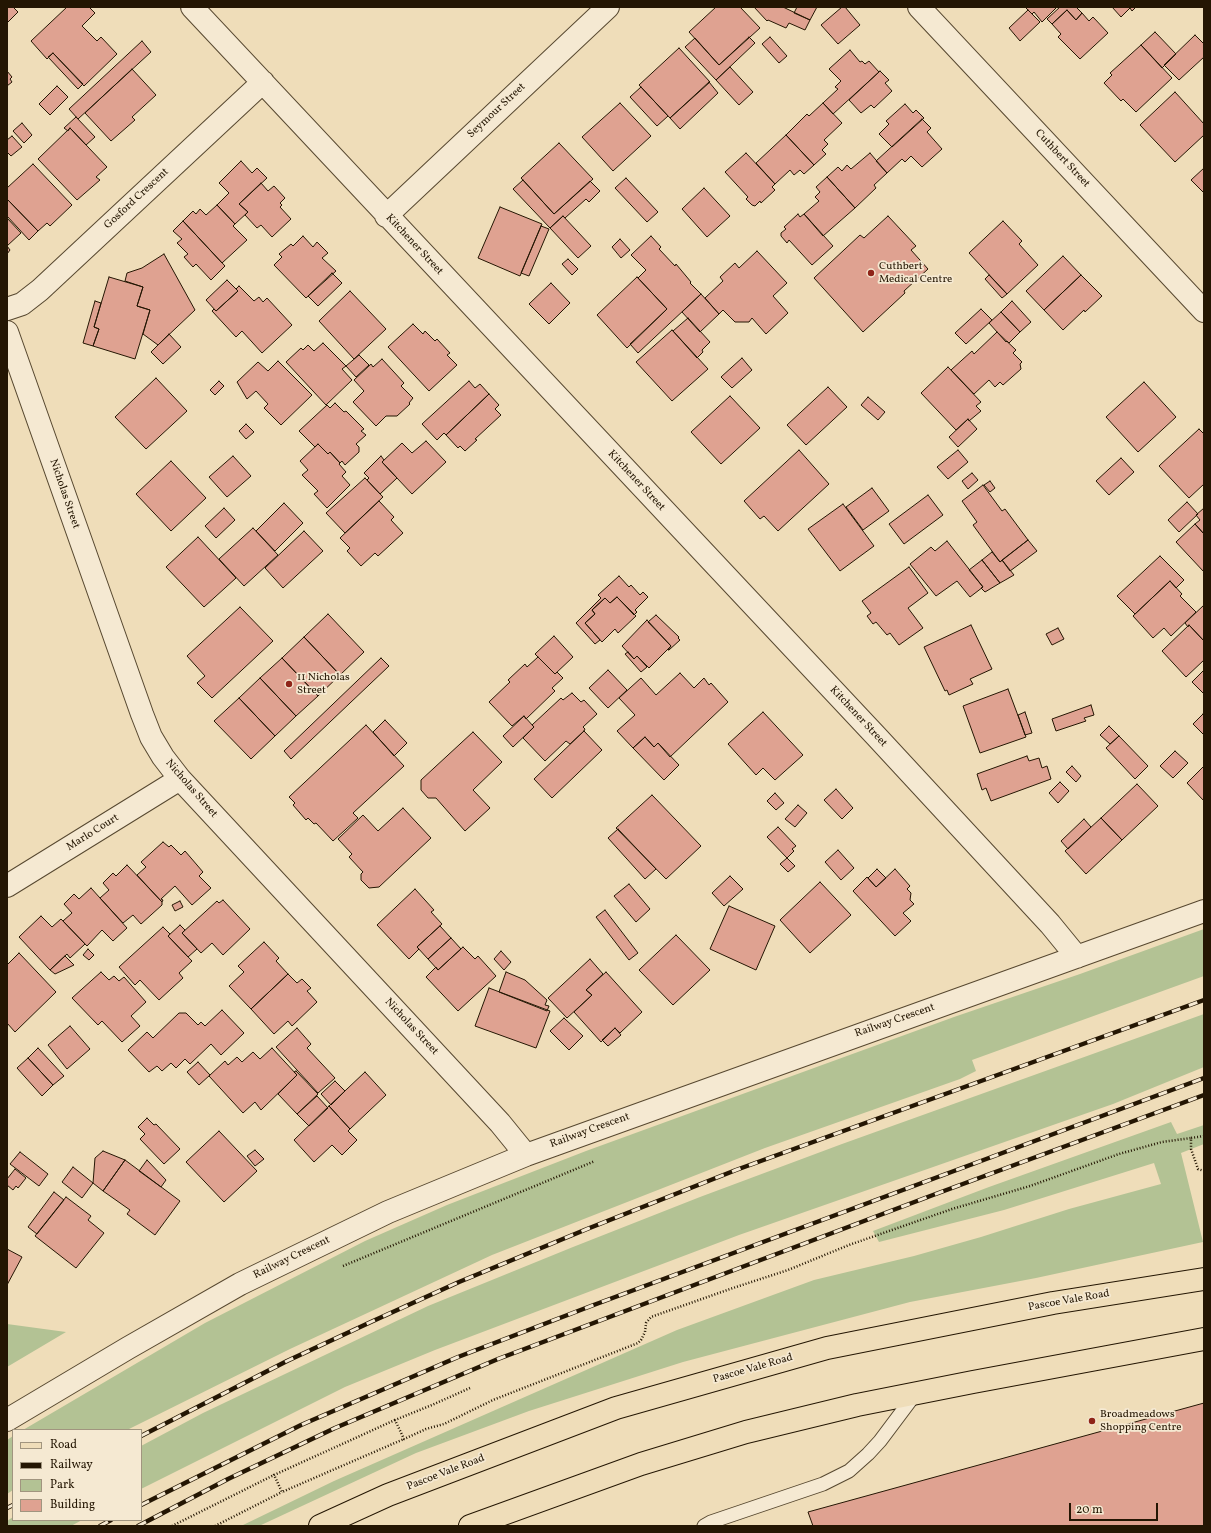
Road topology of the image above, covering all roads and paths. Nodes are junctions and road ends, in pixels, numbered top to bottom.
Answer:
1 (192, 7) edge
2 (608, 7) edge
3 (919, 7) edge
4 (263, 82) junction
5 (386, 216) junction
6 (7, 310) edge
7 (1204, 312) edge
8 (7, 332) edge
9 (180, 779) junction
10 (7, 886) edge
11 (1204, 911) edge
12 (1078, 957) junction
13 (1204, 1136) edge
14 (1191, 1138) junction
15 (526, 1155) junction
16 (599, 1159) dead end
17 (1204, 1171) edge
18 (342, 1266) dead end
19 (1204, 1279) edge
20 (1204, 1339) edge
21 (470, 1388) dead end
22 (916, 1393) junction
23 (7, 1420) edge
24 (394, 1420) junction
25 (404, 1439) junction
26 (274, 1475) junction
27 (282, 1492) junction
28 (172, 1526) edge
29 (215, 1526) edge
30 (320, 1526) edge
31 (470, 1526) edge
32 (704, 1526) edge

1 - 4 street, Kitchener Street
2 - 5 street, Seymour Street
3 - 7 street, Cuthbert Street
4 - 5 street, Kitchener Street
4 - 6 street, Gosford Crescent
5 - 12 street, Kitchener Street
8 - 9 street, Nicholas Street
9 - 10 street, Marlo Court
9 - 15 street, Nicholas Street
11 - 12 street, Railway Crescent
12 - 15 street, Railway Crescent
13 - 14 path
14 - 17 path
14 - 25 path
15 - 23 street, Railway Crescent
16 - 18 path
19 - 30 main road, Pascoe Vale Road
20 - 22 main road
21 - 24 path
22 - 31 main road
22 - 32 lane
24 - 25 path
24 - 26 path
25 - 27 path
26 - 27 path
26 - 28 path
27 - 29 path

